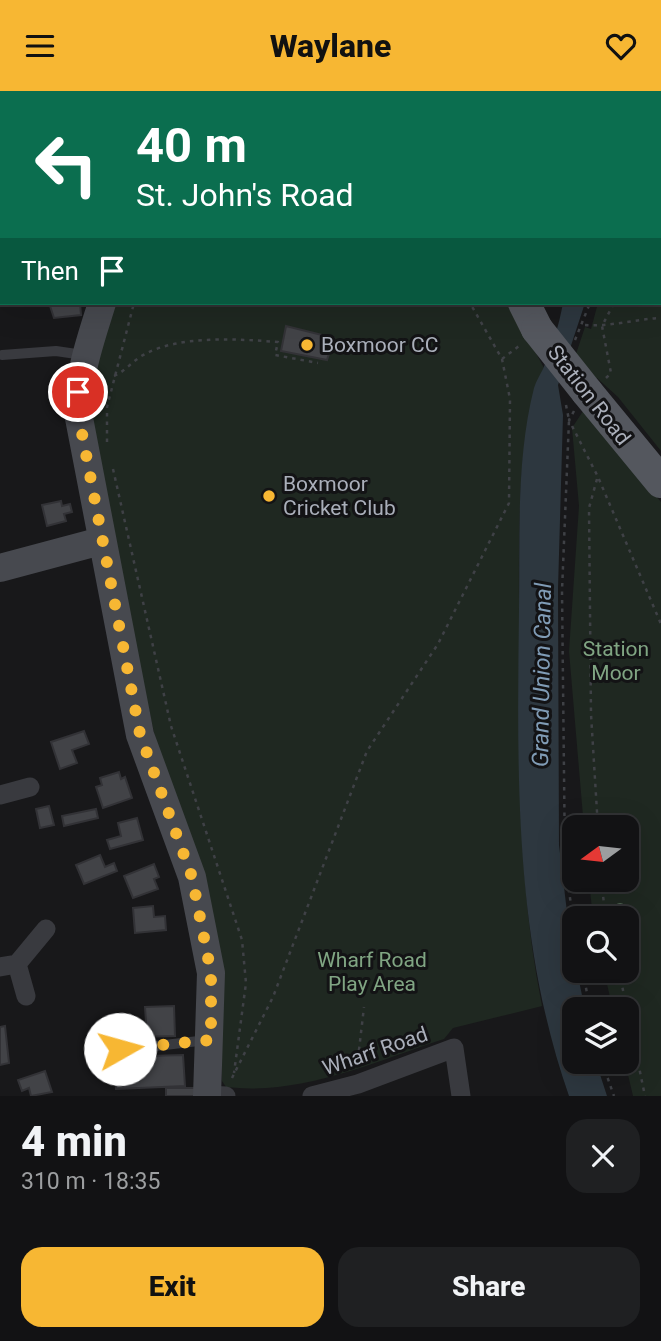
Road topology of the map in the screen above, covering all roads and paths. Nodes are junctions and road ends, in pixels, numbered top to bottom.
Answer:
1 (101, 305) edge
2 (133, 305) edge
3 (471, 305) edge
4 (589, 305) edge
5 (613, 305) edge
6 (661, 318) edge
7 (584, 324) junction
8 (528, 325) edge
9 (602, 326) junction
10 (573, 343) dead end
11 (2, 355) edge
12 (84, 355) junction
13 (502, 359) junction
14 (318, 363) dead end
15 (114, 376) junction
16 (587, 387) junction
17 (569, 420) junction
18 (108, 451) dead end
19 (111, 463) dead end
20 (598, 477) junction
21 (661, 482) edge
22 (101, 541) junction
23 (0, 568) edge
24 (661, 624) edge
25 (30, 787) dead end
26 (0, 795) edge
27 (597, 815) edge
28 (571, 906) edge
29 (47, 929) dead end
30 (8, 965) edge
31 (621, 983) edge
32 (26, 996) dead end
33 (364, 1007) dead end
34 (211, 1040) junction
35 (97, 1053) dead end
36 (606, 1074) edge
37 (358, 1084) junction
38 (213, 1096) edge
39 (312, 1096) edge
40 (461, 1096) edge
41 (614, 1096) edge
42 (645, 1096) edge

1 - 12 street
2 - 15 path
3 - 13 path
4 - 7 path
5 - 9 path
6 - 9 path
7 - 9 path
7 - 10 path
8 - 13 path
8 - 16 main road, Station Road, bridge
9 - 16 path
11 - 12 lane
12 - 22 street
13 - 19 path
14 - 15 path
15 - 18 path
16 - 17 path
16 - 21 main road, Station Road
17 - 20 path
17 - 28 path
20 - 24 path
20 - 27 path
22 - 23 street
22 - 34 street
25 - 26 street
29 - 30 street
30 - 32 street
31 - 42 path
33 - 37 path
34 - 35 lane
34 - 38 street
36 - 41 path
37 - 39 street, Wharf Road
37 - 40 street, Wharf Road

